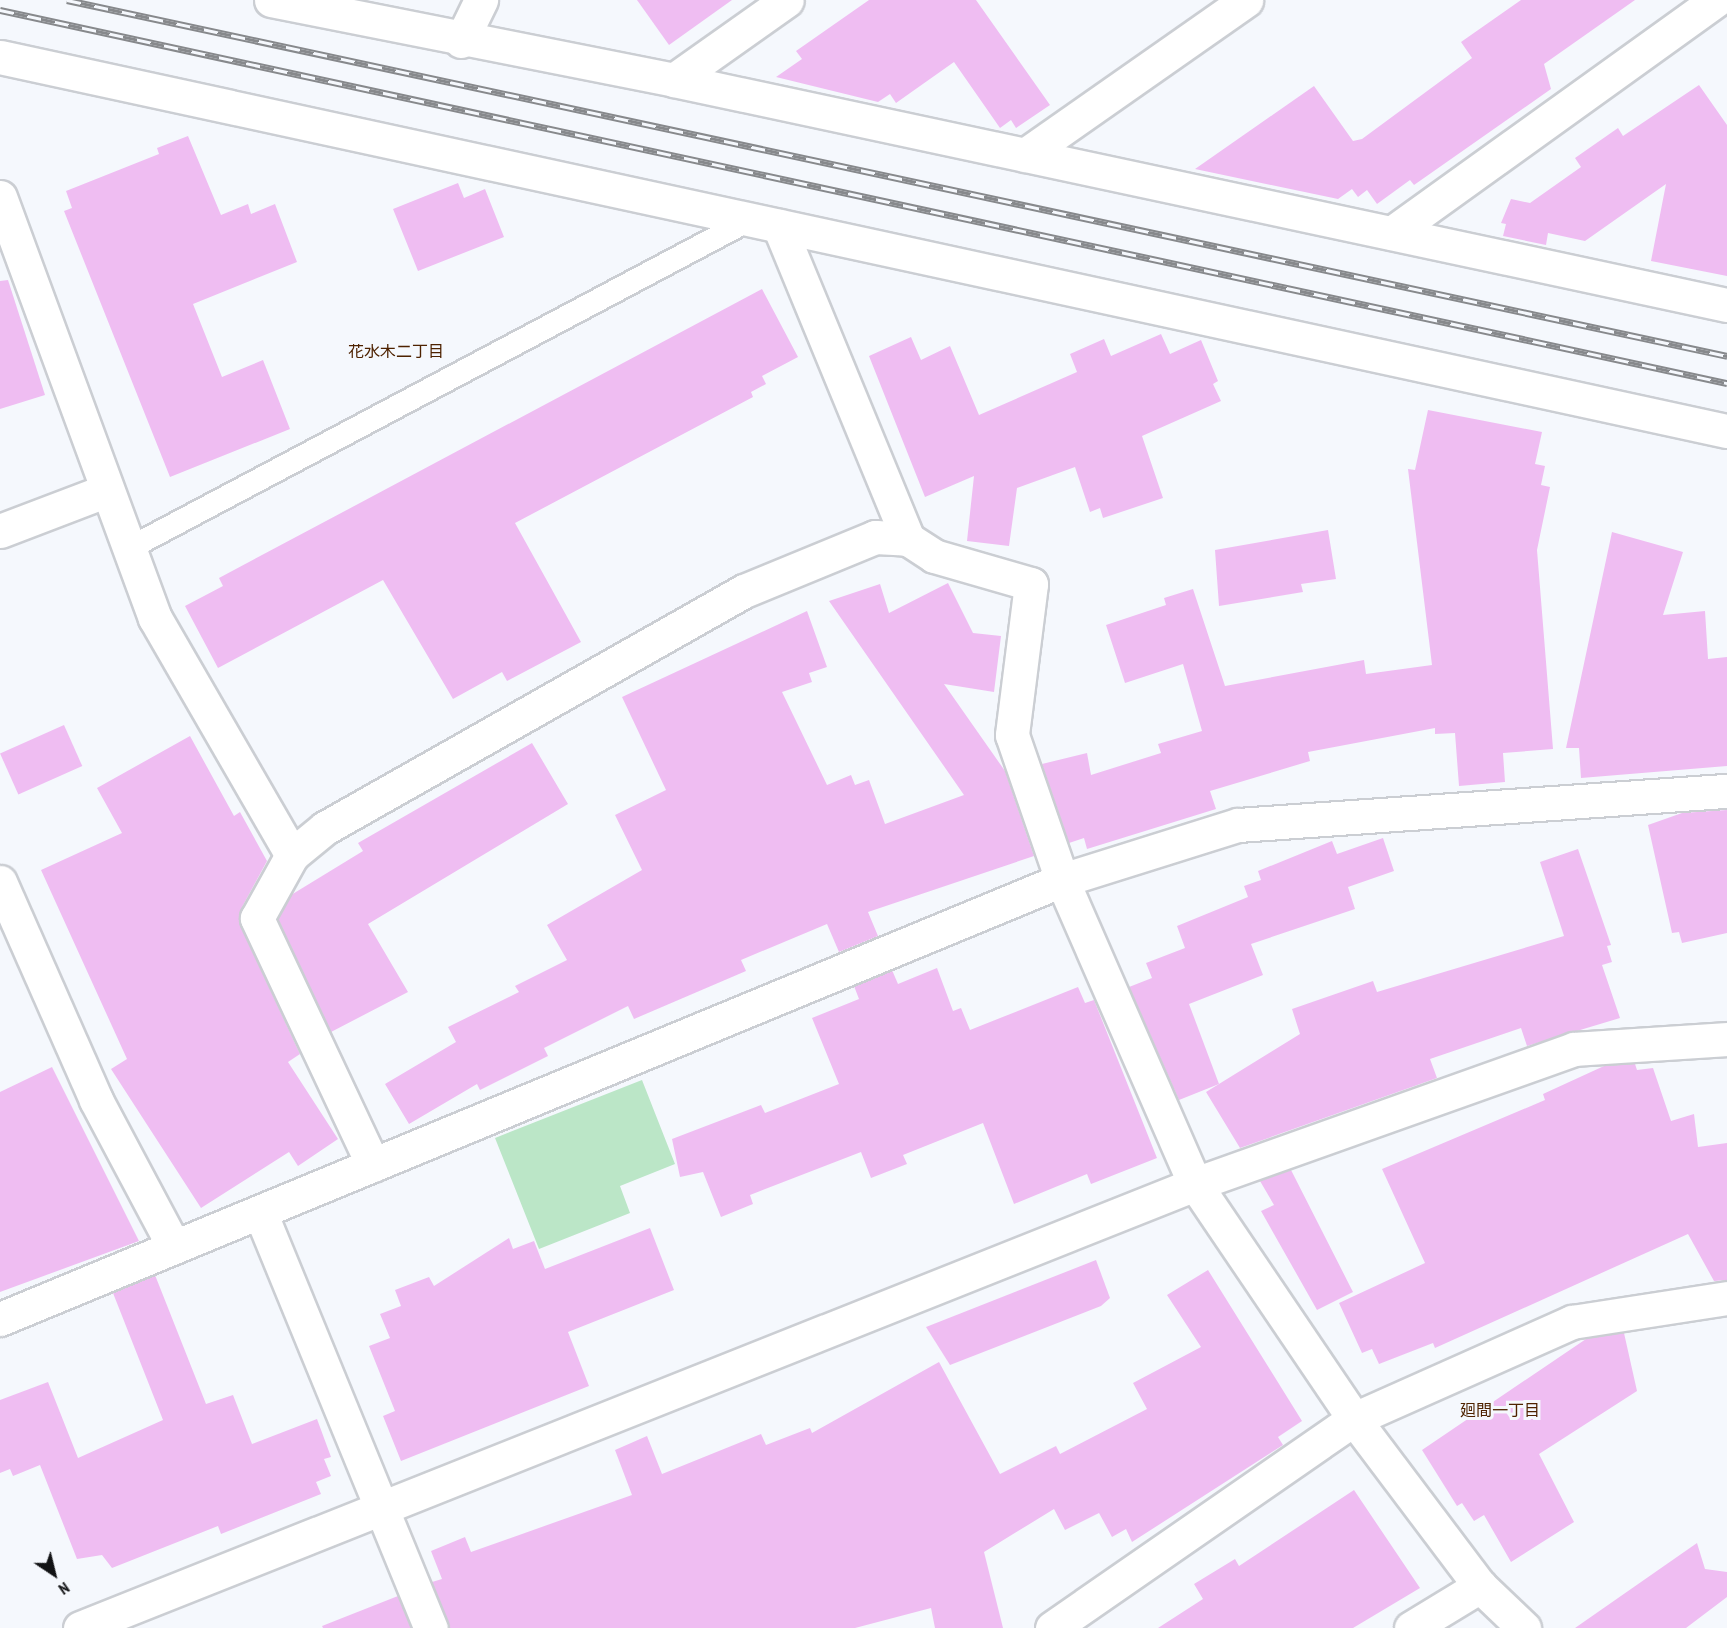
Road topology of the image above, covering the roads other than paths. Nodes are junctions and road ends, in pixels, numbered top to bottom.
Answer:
1 (271, 0) edge
2 (481, 0) edge
3 (787, 0) edge
4 (1246, 0) edge
5 (1716, 0) edge
6 (461, 41) junction
7 (0, 57) edge
8 (674, 80) junction
9 (1025, 155) junction
10 (0, 197) edge
11 (764, 223) junction
12 (1392, 233) junction
13 (1727, 304) edge
14 (1727, 431) edge
15 (105, 490) junction
16 (0, 531) edge
17 (908, 539) junction
18 (128, 549) junction
19 (1727, 791) edge
20 (291, 855) junction
21 (1062, 880) junction
22 (0, 882) edge
23 (1727, 1039) edge
24 (373, 1165) junction
25 (1195, 1184) junction
26 (260, 1212) junction
27 (174, 1247) junction
28 (1727, 1298) edge
29 (0, 1319) edge
30 (1354, 1419) junction
31 (381, 1508) junction
32 (1480, 1586) junction
33 (80, 1628) edge
34 (431, 1628) edge
35 (1052, 1628) edge
36 (1411, 1628) edge
37 (1524, 1628) edge

1 - 6 street
2 - 6 street
3 - 8 street
4 - 9 street
5 - 12 street
6 - 8 street
7 - 11 street
8 - 9 street
9 - 12 street
10 - 15 street
11 - 14 street
11 - 17 street
11 - 18 lane
12 - 13 street
15 - 16 street
15 - 18 street
17 - 20 street
17 - 21 street
18 - 20 street
19 - 21 street
20 - 24 street
21 - 24 street
21 - 25 street
22 - 27 street
23 - 25 street
24 - 26 street
25 - 30 street
25 - 31 street
26 - 27 street
26 - 31 street
27 - 29 street
28 - 30 street
30 - 32 street
30 - 35 street
31 - 33 street
31 - 34 street
32 - 36 street
32 - 37 street

